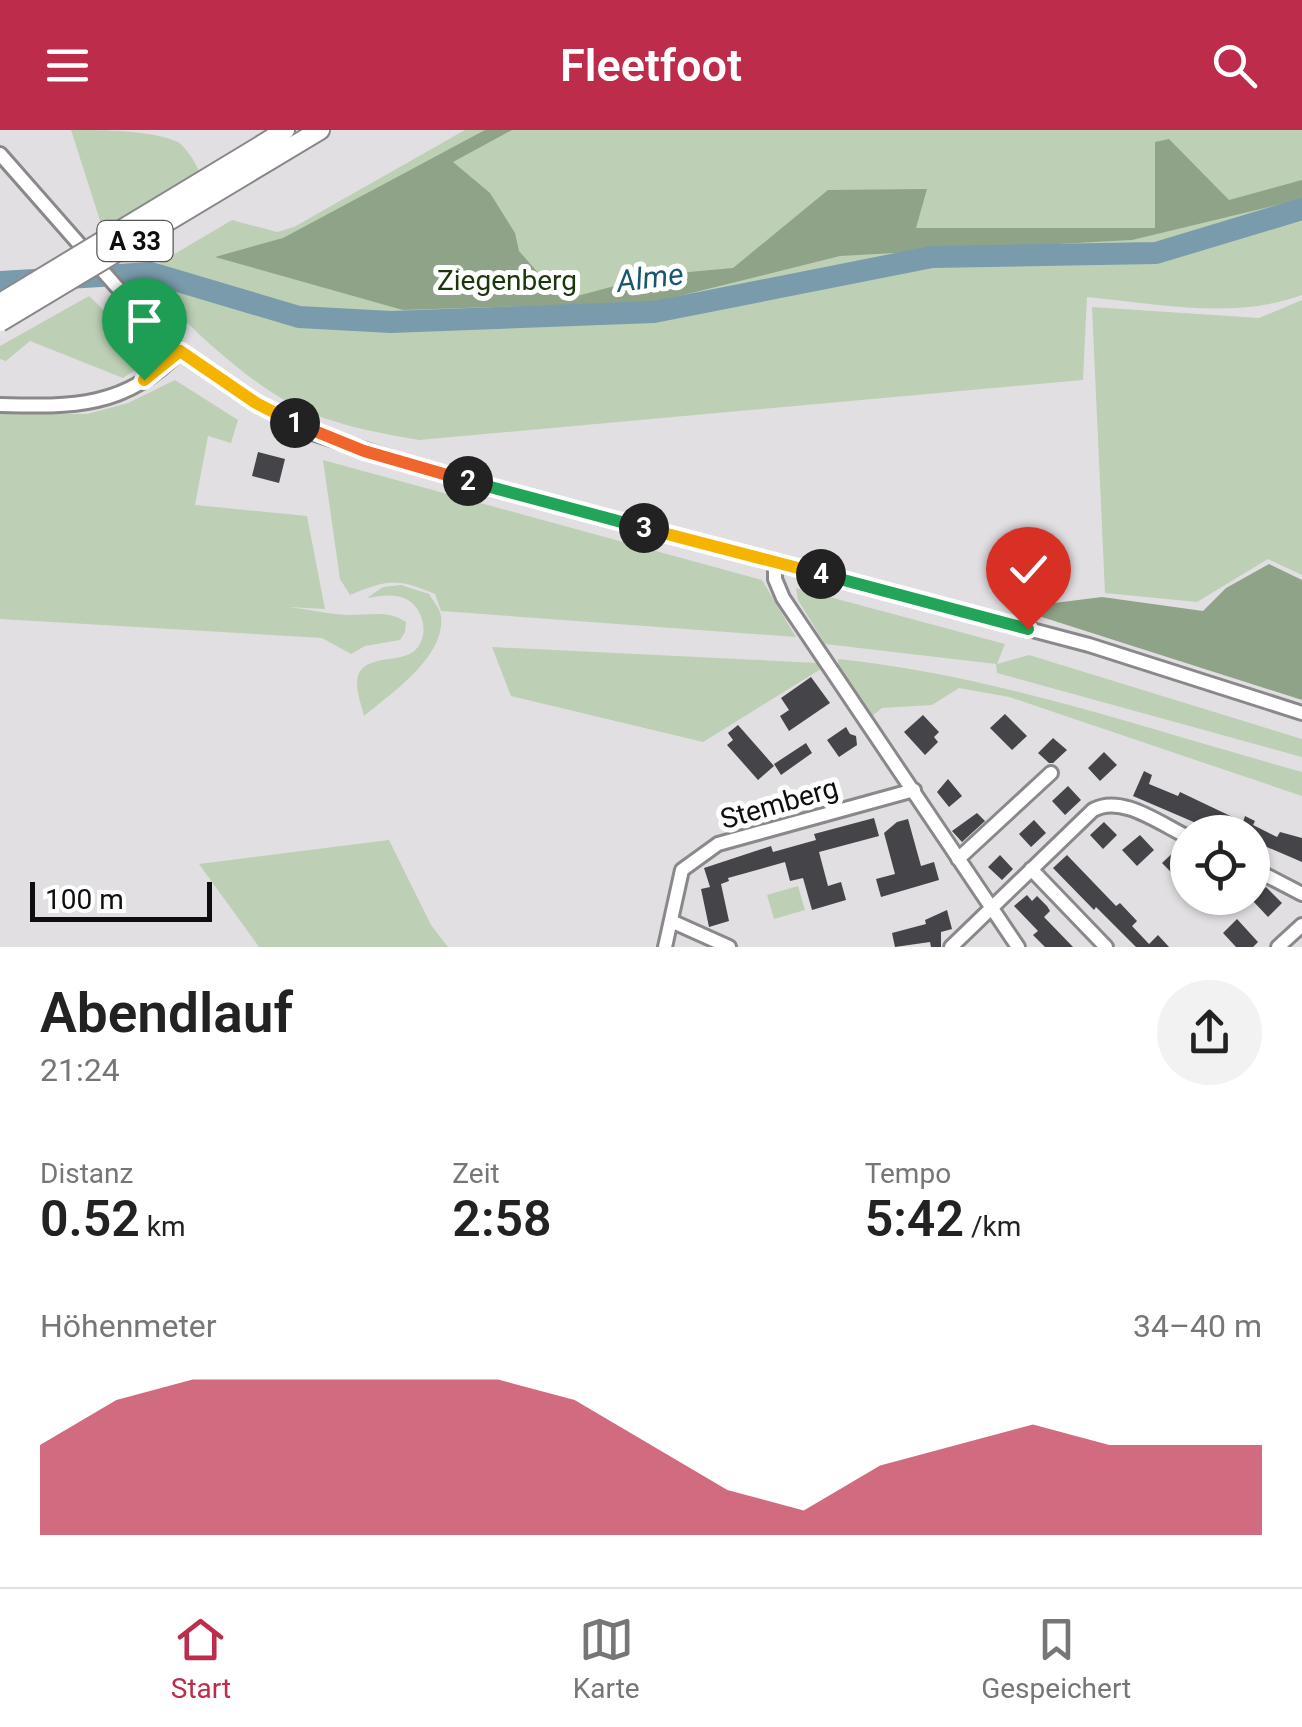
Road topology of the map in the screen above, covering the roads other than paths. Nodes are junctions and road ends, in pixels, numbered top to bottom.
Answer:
1 (285, 130) edge
2 (320, 130) edge
3 (267, 152) junction
4 (0, 154) edge
5 (0, 303) edge
6 (0, 322) edge
7 (180, 351) junction
8 (0, 405) edge
9 (775, 562) junction
10 (1302, 713) edge
11 (1051, 773) dead end
12 (914, 790) junction
13 (1170, 828) edge
14 (958, 859) junction
15 (1031, 869) junction
16 (1270, 877) edge
17 (1302, 894) edge
18 (990, 908) junction
19 (671, 921) junction
20 (1302, 926) edge
21 (665, 947) edge
22 (729, 947) edge
23 (952, 947) edge
24 (1018, 947) edge
25 (1106, 947) edge
26 (1278, 947) edge

1 - 3 highway, A 33
2 - 3 highway, A 33
3 - 5 highway, A 33, bridge
3 - 6 highway, A 33, bridge
4 - 7 street, bridge
7 - 8 street
7 - 9 street
9 - 10 street
9 - 12 street
11 - 14 street
12 - 14 street
12 - 19 street, Stemberg
13 - 15 street
14 - 18 street
15 - 18 street
15 - 25 street
16 - 17 street
18 - 23 street
18 - 24 street
19 - 21 street, Stemberg
19 - 22 street
20 - 26 street

